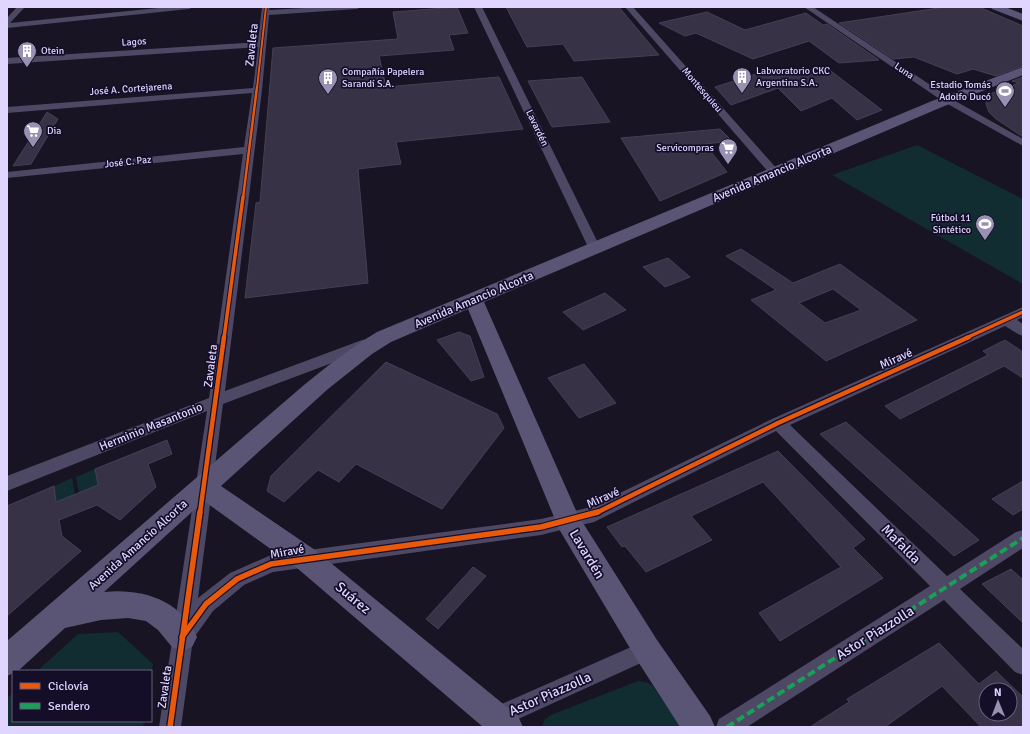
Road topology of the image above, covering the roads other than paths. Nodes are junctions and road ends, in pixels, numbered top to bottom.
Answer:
1 (21, 7) edge
2 (189, 7) edge
3 (357, 7) edge
4 (478, 7) edge
5 (629, 7) edge
6 (808, 7) edge
7 (996, 7) edge
8 (266, 10) edge
9 (1023, 18) edge
10 (7, 22) edge
11 (7, 26) edge
12 (262, 44) junction
13 (7, 61) edge
14 (1023, 71) edge
15 (257, 90) junction
16 (947, 100) junction
17 (7, 110) edge
18 (1023, 143) edge
19 (249, 150) junction
20 (775, 173) junction
21 (7, 175) edge
22 (595, 249) junction
23 (474, 300) junction
24 (1023, 312) edge
25 (1007, 320) junction
26 (1023, 331) edge
27 (384, 337) junction
28 (216, 401) junction
29 (778, 423) junction
30 (7, 484) edge
31 (203, 487) junction
32 (568, 521) junction
33 (1023, 538) edge
34 (306, 559) junction
35 (946, 588) junction
36 (55, 618) junction
37 (182, 637) junction
38 (647, 650) junction
39 (7, 661) edge
40 (1023, 664) edge
41 (502, 722) edge
42 (170, 727) edge
43 (699, 727) edge
44 (727, 727) edge

1 - 10 street
2 - 11 street
3 - 8 street
4 - 22 street, Lavardén
5 - 20 street, Montesquieu
6 - 16 street, Luna
7 - 9 main road
8 - 12 street, Zavaleta
12 - 13 street, Lagos
12 - 15 street, Zavaleta
14 - 16 main road, Avenida Amancio Alcorta
15 - 17 street, José A. Cortejarena
15 - 19 street, Zavaleta
16 - 18 street, Luna
16 - 20 main road, Avenida Amancio Alcorta
19 - 21 street, José C. Paz
19 - 28 street, Zavaleta
20 - 22 main road, Avenida Amancio Alcorta
22 - 23 main road, Avenida Amancio Alcorta
23 - 27 main road, Avenida Amancio Alcorta
23 - 32 main road, Lavardén
24 - 25 street, Miravé
25 - 26 street
25 - 29 street, Miravé
27 - 28 street, Herminio Masantonio
27 - 31 main road, Avenida Amancio Alcorta
28 - 30 street, Herminio Masantonio
28 - 31 street, Zavaleta
29 - 32 street, Miravé
29 - 35 street, Mafalda
31 - 34 main road, Suárez
31 - 36 main road, Avenida Amancio Alcorta
31 - 37 street, Zavaleta
32 - 34 street, Miravé
32 - 38 main road, Lavardén
33 - 35 street, Astor Piazzolla
34 - 37 street, Miravé
34 - 41 main road, Suárez
35 - 40 street, Mafalda
35 - 44 street, Astor Piazzolla
36 - 37 main road
36 - 39 main road, Avenida Amancio Alcorta
37 - 42 street, Zavaleta
38 - 41 street, Astor Piazzolla
38 - 43 main road, Lavardén

